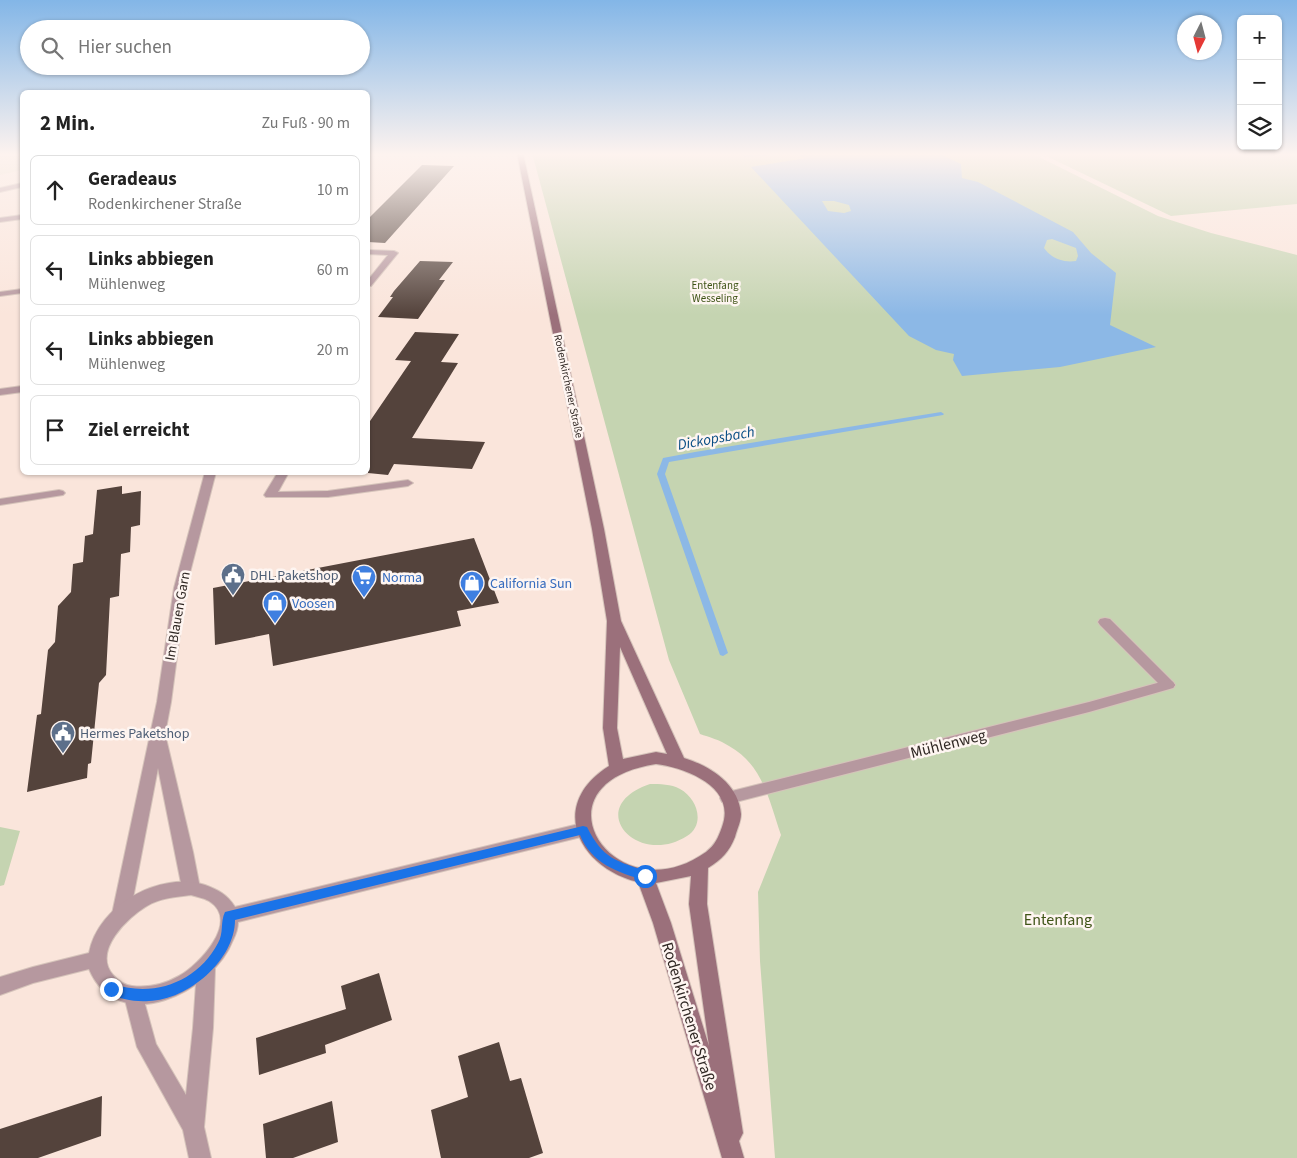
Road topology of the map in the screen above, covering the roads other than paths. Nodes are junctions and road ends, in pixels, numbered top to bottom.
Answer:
1 (531, 207) edge
2 (20, 217) edge
3 (0, 220) edge
4 (370, 252) edge
5 (370, 282) edge
6 (20, 291) edge
7 (0, 294) edge
8 (20, 389) edge
9 (0, 392) edge
10 (210, 475) edge
11 (282, 475) edge
12 (408, 483) dead end
13 (59, 493) dead end
14 (0, 502) edge
15 (614, 621) junction
16 (1104, 622) dead end
17 (158, 732) junction
18 (678, 761) junction
19 (618, 767) junction
20 (728, 798) junction
21 (583, 830) junction
22 (700, 866) junction
23 (645, 876) junction
24 (191, 888) junction
25 (121, 914) junction
26 (229, 916) junction
27 (97, 959) junction
28 (206, 969) junction
29 (0, 986) edge
30 (134, 996) junction
31 (193, 1127) junction
32 (200, 1158) edge
33 (734, 1158) edge

1 - 15 main road, Rodenkirchener Straße
2 - 3 street
4 - 5 street
6 - 7 street
8 - 9 street
10 - 17 street, Im Blauen Garn
11 - 12 street
13 - 14 street
15 - 18 main road, Rodenkirchener Straße
15 - 19 main road, Rodenkirchener Straße
16 - 20 street, Mühlenweg
17 - 24 street, Im Blauen Garn
17 - 25 street, Im Blauen Garn
18 - 19 main road
18 - 20 main road
19 - 21 main road
20 - 22 main road
21 - 23 main road
21 - 26 street
22 - 23 main road
22 - 33 main road, Rodenkirchener Straße
23 - 33 main road, Rodenkirchener Straße
24 - 25 street
24 - 26 street
25 - 27 street
26 - 28 street
27 - 29 street
27 - 30 street
28 - 30 street
28 - 31 street
30 - 31 street
31 - 32 street

